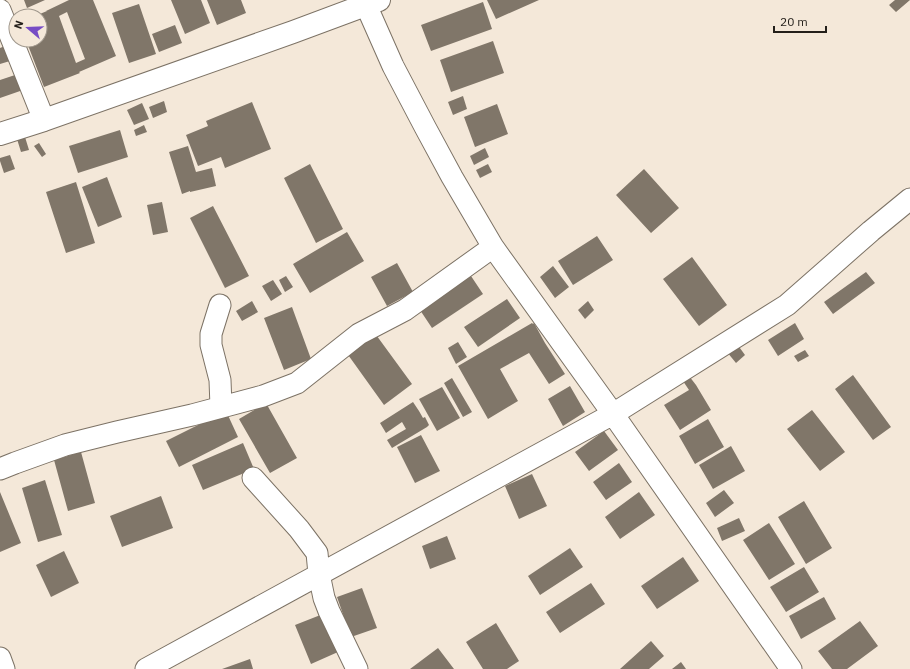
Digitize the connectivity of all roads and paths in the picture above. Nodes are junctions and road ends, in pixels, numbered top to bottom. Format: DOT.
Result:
graph roads {
  1 [pos="372,2"];
  2 [pos="0,10"];
  3 [pos="44,120"];
  4 [pos="0,134"];
  5 [pos="910,199"];
  6 [pos="493,247"];
  7 [pos="220,304"];
  8 [pos="221,407"];
  9 [pos="613,414"];
  10 [pos="0,469"];
  11 [pos="253,478"];
  12 [pos="319,574"];
  13 [pos="0,658"];
  14 [pos="4,669"];
  15 [pos="146,669"];
  16 [pos="357,669"];
  17 [pos="792,669"];
  1 -- 3 [label="street"];
  1 -- 6 [label="street"];
  2 -- 3 [label="street"];
  3 -- 4 [label="street"];
  5 -- 9 [label="street"];
  6 -- 8 [label="street"];
  6 -- 9 [label="street"];
  7 -- 8 [label="street"];
  8 -- 10 [label="street"];
  9 -- 12 [label="street"];
  9 -- 17 [label="street"];
  11 -- 12 [label="street"];
  12 -- 15 [label="street"];
  12 -- 16 [label="street"];
  13 -- 14 [label="street"];
}
